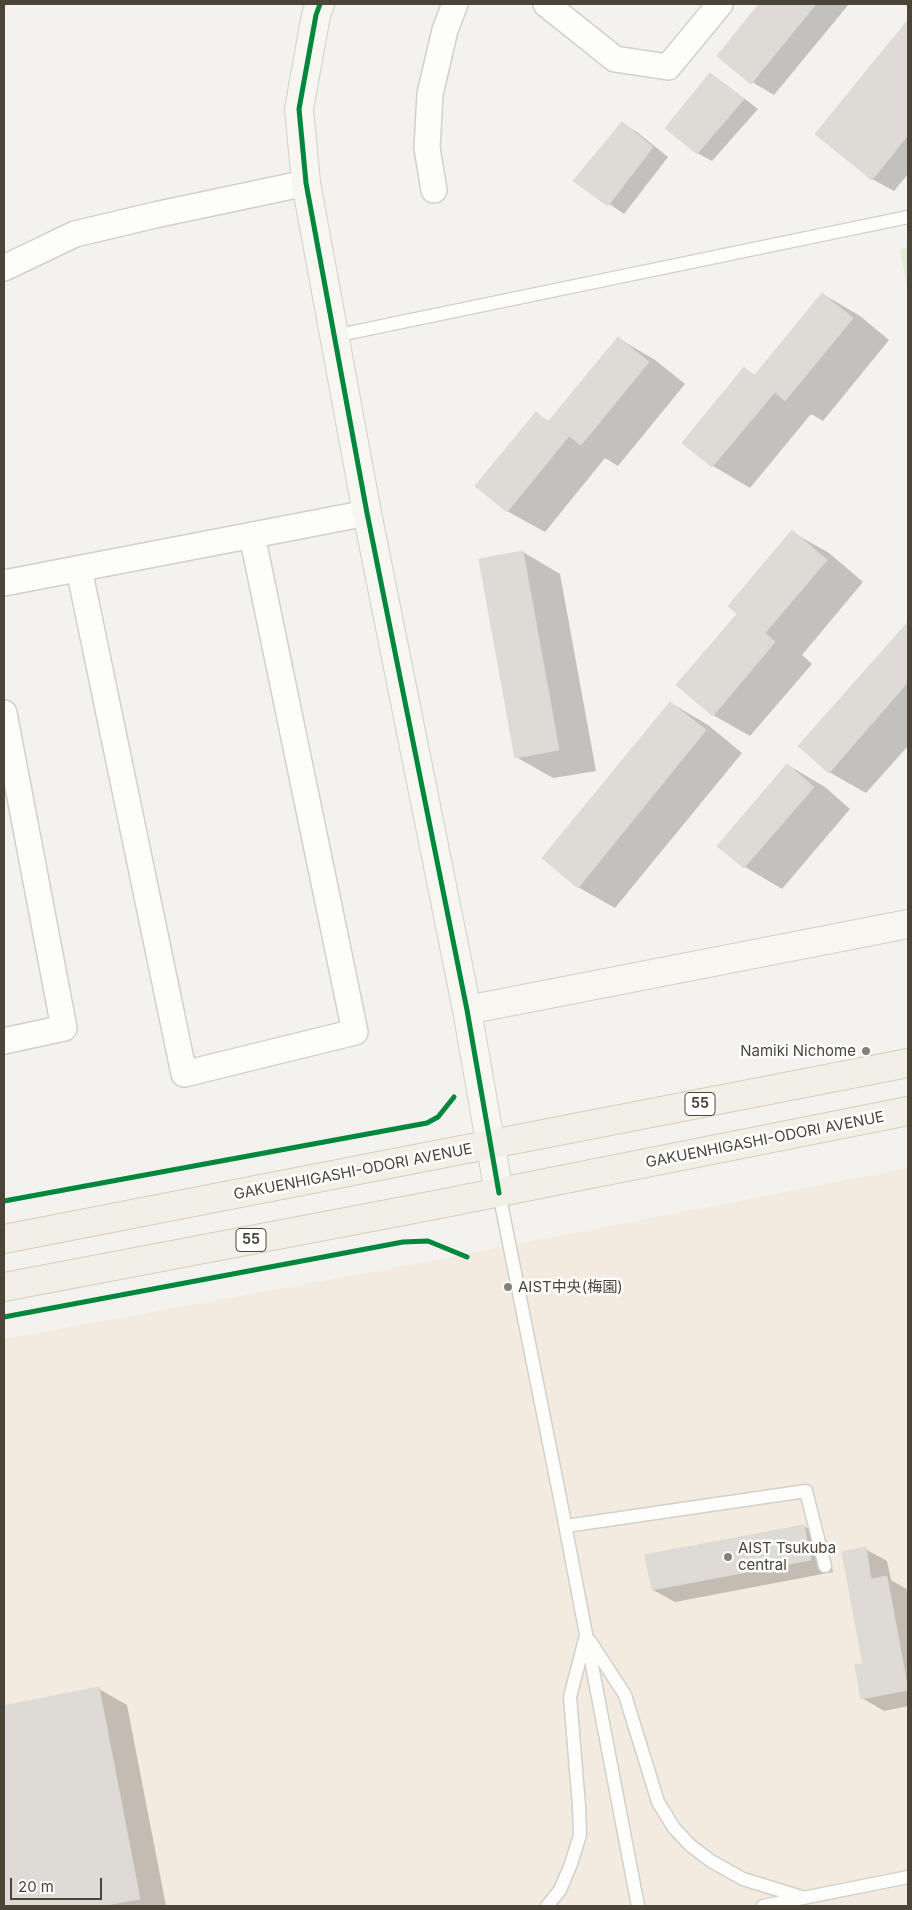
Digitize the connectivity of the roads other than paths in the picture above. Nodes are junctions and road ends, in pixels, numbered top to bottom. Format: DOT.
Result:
graph roads {
  1 [pos="320,4"];
  2 [pos="455,4"];
  3 [pos="546,4"];
  4 [pos="720,4"];
  5 [pos="306,183"];
  6 [pos="434,190"];
  7 [pos="908,217"];
  8 [pos="4,268"];
  9 [pos="334,336"];
  10 [pos="367,513"];
  11 [pos="252,535"];
  12 [pos="79,569"];
  13 [pos="4,583"];
  14 [pos="4,713"];
  15 [pos="908,924"];
  16 [pos="467,1010"];
  17 [pos="4,1041"];
  18 [pos="908,1063"];
  19 [pos="908,1112"];
  20 [pos="491,1145"];
  21 [pos="499,1193"];
  22 [pos="4,1239"];
  23 [pos="4,1288"];
  24 [pos="566,1526"];
  25 [pos="825,1566"];
  26 [pos="586,1635"];
  27 [pos="908,1877"];
  28 [pos="805,1898"];
  29 [pos="547,1906"];
  30 [pos="638,1906"];
  31 [pos="763,1906"];
  1 -- 5 [label="street"];
  2 -- 6 [label="street"];
  3 -- 4 [label="street"];
  5 -- 8 [label="street"];
  5 -- 9 [label="street"];
  7 -- 9 [label="lane"];
  9 -- 10 [label="street"];
  10 -- 11 [label="street"];
  10 -- 16 [label="street"];
  11 -- 12 [label="street"];
  11 -- 12 [label="street"];
  12 -- 13 [label="street"];
  14 -- 17 [label="street"];
  15 -- 16 [label="street"];
  16 -- 20 [label="street"];
  18 -- 20 [label="main road, GAKUENHIGASHI-ODORI AVENUE / 55"];
  19 -- 21 [label="main road, GAKUENHIGASHI-ODORI AVENUE / 55"];
  20 -- 21 [label="street"];
  20 -- 22 [label="main road, GAKUENHIGASHI-ODORI AVENUE / 55"];
  21 -- 23 [label="main road, GAKUENHIGASHI-ODORI AVENUE / 55"];
  21 -- 24 [label="lane"];
  24 -- 25 [label="lane"];
  24 -- 26 [label="lane"];
  26 -- 28 [label="lane"];
  26 -- 29 [label="lane"];
  26 -- 30 [label="lane"];
  27 -- 28 [label="lane"];
  28 -- 31 [label="lane"];
}
